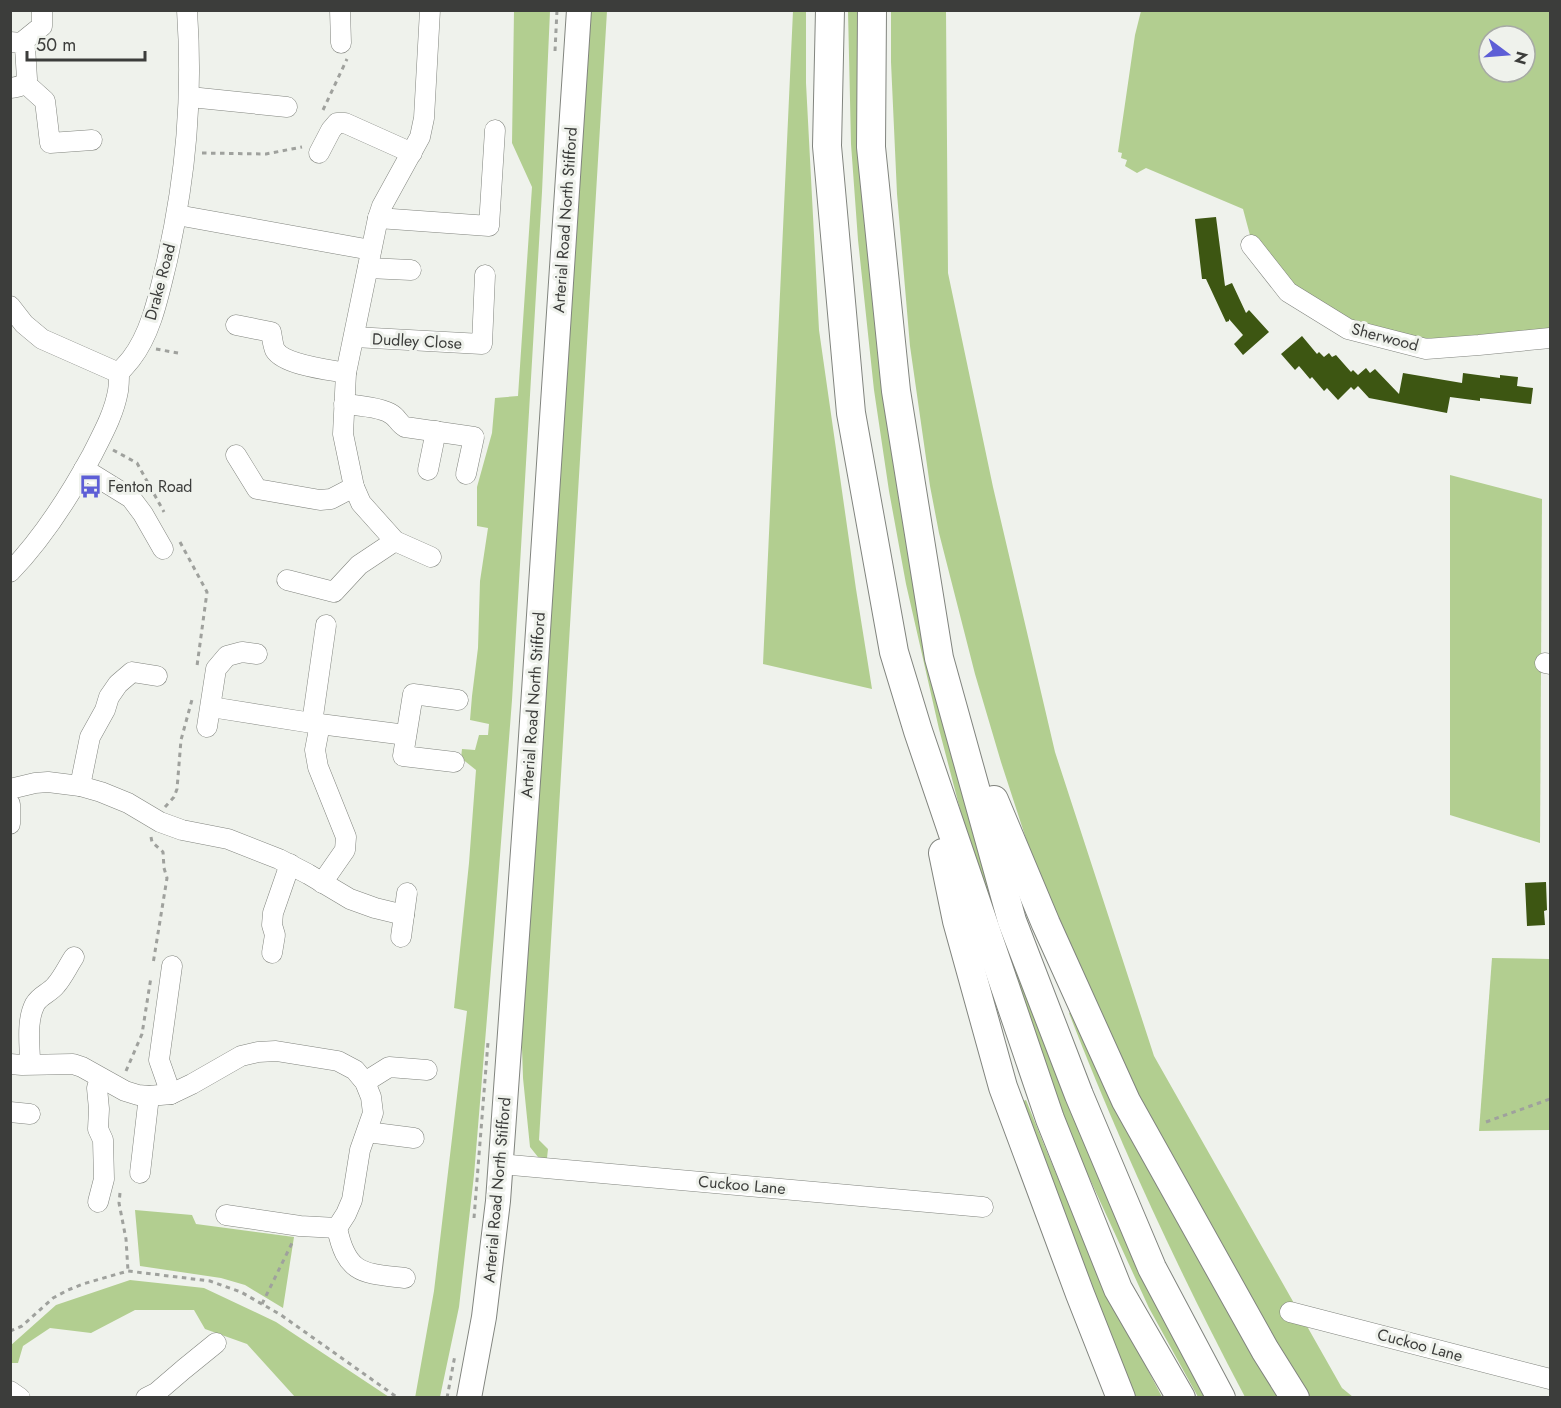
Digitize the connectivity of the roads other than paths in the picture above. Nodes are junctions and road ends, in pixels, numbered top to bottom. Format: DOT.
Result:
graph roads {
  1 [pos="42,10"];
  2 [pos="187,10"];
  3 [pos="340,10"];
  4 [pos="430,10"];
  5 [pos="579,10"];
  6 [pos="830,10"];
  7 [pos="872,10"];
  8 [pos="16,43"];
  9 [pos="341,44"];
  10 [pos="18,85"];
  11 [pos="190,98"];
  12 [pos="287,107"];
  13 [pos="495,130"];
  14 [pos="92,140"];
  15 [pos="319,153"];
  16 [pos="412,153"];
  17 [pos="177,215"];
  18 [pos="378,218"];
  19 [pos="1251,245"];
  20 [pos="369,259"];
  21 [pos="411,270"];
  22 [pos="485,274"];
  23 [pos="13,315"];
  24 [pos="236,325"];
  25 [pos="354,337"];
  26 [pos="1551,338"];
  27 [pos="119,373"];
  28 [pos="346,373"];
  29 [pos="344,404"];
  30 [pos="436,431"];
  31 [pos="236,455"];
  32 [pos="84,469"];
  33 [pos="428,470"];
  34 [pos="466,474"];
  35 [pos="354,487"];
  36 [pos="395,541"];
  37 [pos="171,545"];
  38 [pos="431,557"];
  39 [pos="10,572"];
  40 [pos="287,579"];
  41 [pos="326,625"];
  42 [pos="257,654"];
  43 [pos="939,658"];
  44 [pos="157,676"];
  45 [pos="458,700"];
  46 [pos="211,707"];
  47 [pos="316,724"];
  48 [pos="207,727"];
  49 [pos="918,731"];
  50 [pos="406,735"];
  51 [pos="454,762"];
  52 [pos="80,786"];
  53 [pos="10,789"];
  54 [pos="10,804"];
  55 [pos="10,824"];
  56 [pos="290,864"];
  57 [pos="322,883"];
  58 [pos="407,893"];
  59 [pos="404,915"];
  60 [pos="401,938"];
  61 [pos="272,954"];
  62 [pos="74,957"];
  63 [pos="172,966"];
  64 [pos="20,1064"];
  65 [pos="427,1070"];
  66 [pos="100,1078"];
  67 [pos="365,1082"];
  68 [pos="171,1094"];
  69 [pos="149,1096"];
  70 [pos="10,1112"];
  71 [pos="30,1114"];
  72 [pos="367,1132"];
  73 [pos="414,1138"];
  74 [pos="501,1164"];
  75 [pos="140,1173"];
  76 [pos="98,1202"];
  77 [pos="983,1207"];
  78 [pos="226,1215"];
  79 [pos="337,1228"];
  80 [pos="405,1278"];
  81 [pos="1290,1312"];
  82 [pos="216,1343"];
  83 [pos="1551,1379"];
  84 [pos="10,1391"];
  85 [pos="154,1396"];
  86 [pos="20,1398"];
  87 [pos="469,1398"];
  88 [pos="1121,1398"];
  89 [pos="1182,1398"];
  90 [pos="1221,1398"];
  91 [pos="1295,1398"];
  1 -- 8 [label="street"];
  2 -- 11 [label="street, Drake Road"];
  3 -- 9 [label="street"];
  4 -- 16 [label="street, Dudley Close"];
  5 -- 74 [label="main road, Arterial Road North Stifford"];
  6 -- 49 [label="highway"];
  7 -- 43 [label="highway"];
  8 -- 10 [label="street"];
  10 -- 14 [label="street"];
  11 -- 12 [label="street"];
  11 -- 17 [label="street, Drake Road"];
  13 -- 18 [label="street"];
  15 -- 16 [label="street"];
  16 -- 18 [label="street, Dudley Close"];
  17 -- 20 [label="street"];
  17 -- 27 [label="street, Drake Road"];
  18 -- 20 [label="street, Dudley Close"];
  19 -- 26 [label="street, Sherwood"];
  20 -- 21 [label="street"];
  20 -- 25 [label="street, Dudley Close"];
  22 -- 25 [label="street, Dudley Close"];
  23 -- 27 [label="street"];
  24 -- 28 [label="street"];
  25 -- 28 [label="street, Dudley Close"];
  27 -- 32 [label="street, Drake Road"];
  28 -- 29 [label="street, Dudley Close"];
  29 -- 30 [label="street"];
  29 -- 35 [label="street, Dudley Close"];
  30 -- 33 [label="street"];
  30 -- 34 [label="street"];
  31 -- 35 [label="street"];
  32 -- 37 [label="street"];
  32 -- 39 [label="street, Drake Road"];
  35 -- 36 [label="street, Dudley Close"];
  36 -- 38 [label="street, Dudley Close"];
  36 -- 40 [label="street"];
  41 -- 47 [label="street"];
  42 -- 46 [label="street"];
  43 -- 90 [label="highway"];
  43 -- 91 [label="highway"];
  44 -- 52 [label="street"];
  45 -- 50 [label="street"];
  46 -- 47 [label="street"];
  46 -- 48 [label="street"];
  47 -- 50 [label="street"];
  47 -- 57 [label="street"];
  49 -- 88 [label="highway"];
  49 -- 89 [label="highway"];
  50 -- 51 [label="street"];
  52 -- 53 [label="street"];
  52 -- 56 [label="street"];
  54 -- 55 [label="street"];
  56 -- 57 [label="street"];
  56 -- 61 [label="street"];
  57 -- 59 [label="street"];
  58 -- 59 [label="street"];
  59 -- 60 [label="street"];
  62 -- 64 [label="street"];
  63 -- 68 [label="street"];
  64 -- 66 [label="street"];
  65 -- 67 [label="street"];
  66 -- 69 [label="street"];
  66 -- 76 [label="street"];
  67 -- 68 [label="street"];
  67 -- 72 [label="street"];
  68 -- 69 [label="street"];
  69 -- 75 [label="street"];
  70 -- 71 [label="street"];
  72 -- 73 [label="street"];
  72 -- 79 [label="street"];
  74 -- 77 [label="street, Cuckoo Lane"];
  74 -- 87 [label="main road, Arterial Road North Stifford"];
  78 -- 79 [label="street"];
  79 -- 80 [label="street"];
  81 -- 83 [label="street, Cuckoo Lane"];
  82 -- 85 [label="street"];
  84 -- 86 [label="street"];
}
